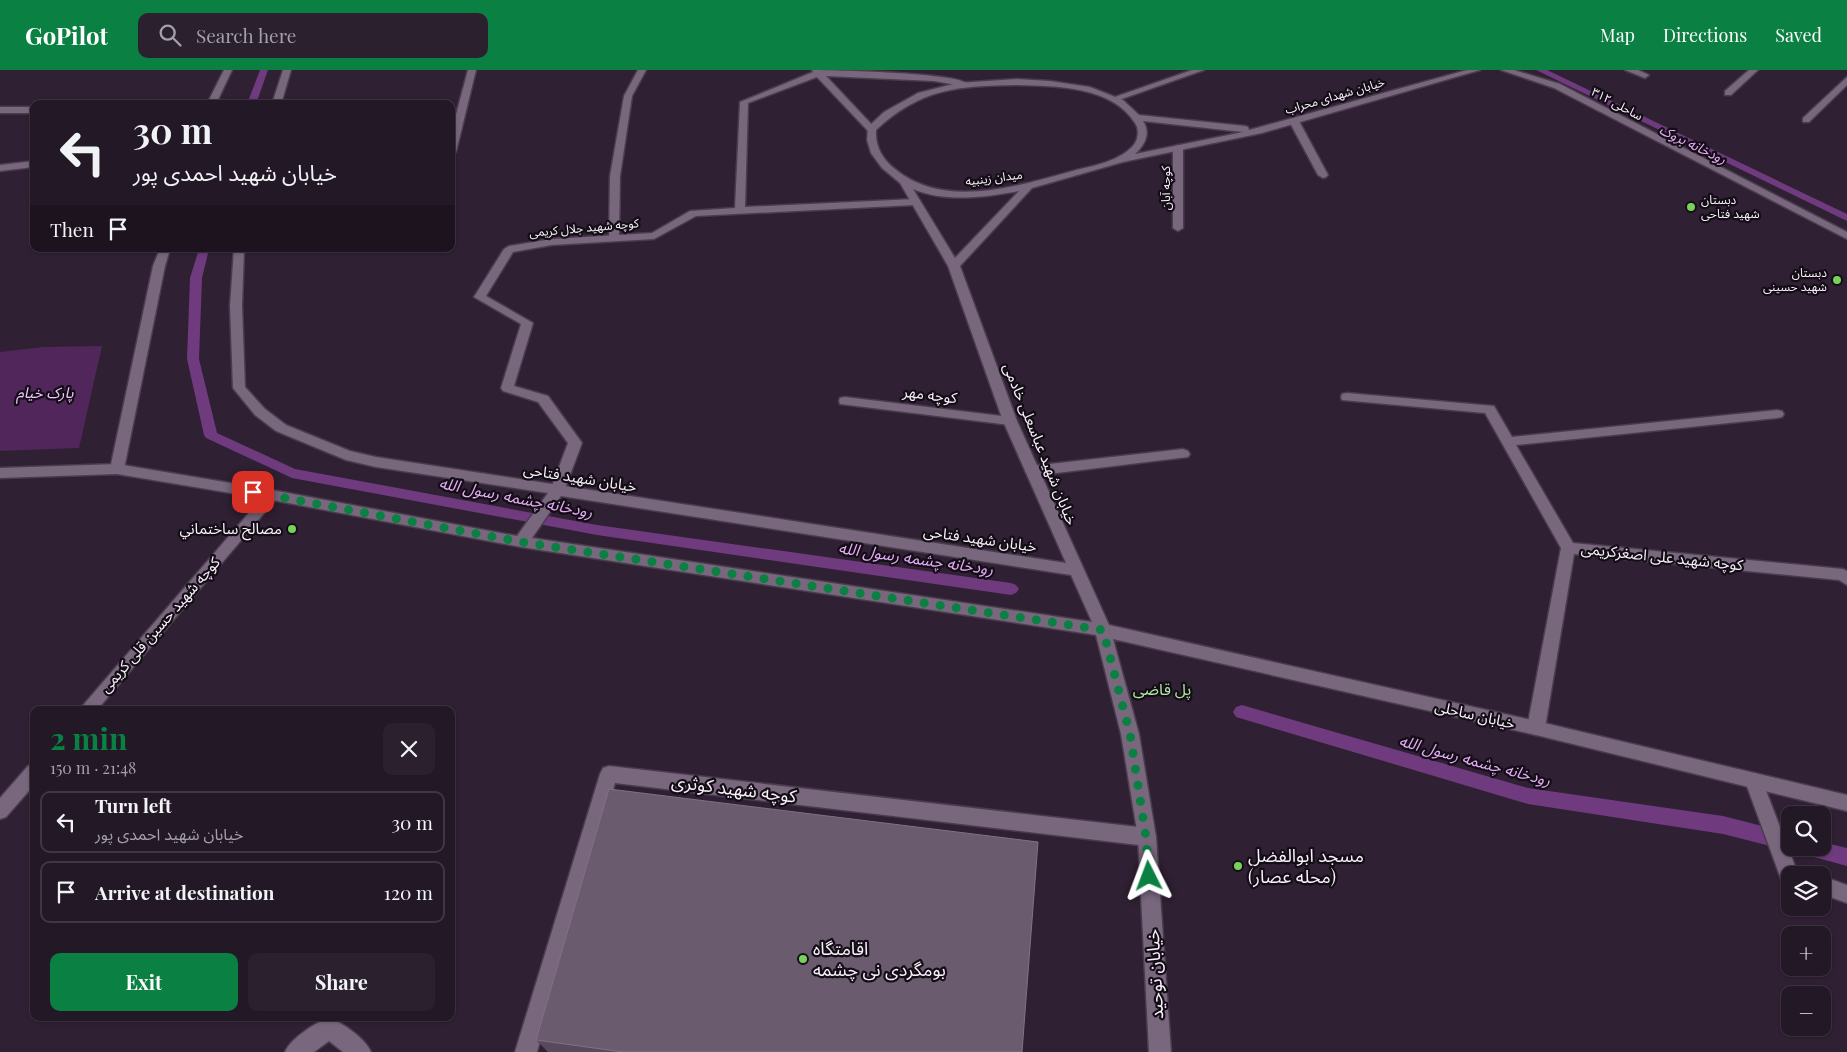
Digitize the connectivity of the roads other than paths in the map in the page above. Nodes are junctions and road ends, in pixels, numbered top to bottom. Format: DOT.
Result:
graph roads {
  1 [pos="228,70"];
  2 [pos="287,70"];
  3 [pos="472,70"];
  4 [pos="642,70"];
  5 [pos="941,70"];
  6 [pos="1200,70"];
  7 [pos="1476,70"];
  8 [pos="1506,70"];
  9 [pos="1629,70"];
  10 [pos="1754,70"];
  11 [pos="817,72"];
  12 [pos="932,74"];
  13 [pos="1645,76"];
  14 [pos="1847,80"];
  15 [pos="962,83"];
  16 [pos="1728,93"];
  17 [pos="1113,98"];
  18 [pos="213,100"];
  19 [pos="277,100"];
  20 [pos="0,110"];
  21 [pos="30,110"];
  22 [pos="1138,118"];
  23 [pos="1806,120"];
  24 [pos="1294,121"];
  25 [pos="871,129"];
  26 [pos="1259,131"];
  27 [pos="455,136"];
  28 [pos="1178,148"];
  29 [pos="1120,160"];
  30 [pos="30,164"];
  31 [pos="0,168"];
  32 [pos="1322,175"];
  33 [pos="904,182"];
  34 [pos="1028,187"];
  35 [pos="915,202"];
  36 [pos="740,211"];
  37 [pos="1178,228"];
  38 [pos="1847,236"];
  39 [pos="614,237"];
  40 [pos="164,252"];
  41 [pos="239,252"];
  42 [pos="954,266"];
  43 [pos="1348,397"];
  44 [pos="845,401"];
  45 [pos="1778,414"];
  46 [pos="1010,421"];
  47 [pos="1508,442"];
  48 [pos="1183,454"];
  49 [pos="118,469"];
  50 [pos="1032,471"];
  51 [pos="0,473"];
  52 [pos="555,494"];
  53 [pos="272,495"];
  54 [pos="524,539"];
  55 [pos="1568,548"];
  56 [pos="1075,570"];
  57 [pos="1847,579"];
  58 [pos="1103,630"];
  59 [pos="90,706"];
  60 [pos="1536,728"];
  61 [pos="30,777"];
  62 [pos="1754,781"];
  63 [pos="1847,803"];
  64 [pos="0,811"];
  65 [pos="1146,837"];
  66 [pos="1785,866"];
  67 [pos="1831,888"];
  68 [pos="1847,894"];
  69 [pos="296,1052"];
  70 [pos="360,1052"];
  71 [pos="526,1052"];
  72 [pos="1160,1052"];
  1 -- 18 [label="street"];
  2 -- 19 [label="street"];
  3 -- 27 [label="street"];
  4 -- 39 [label="street"];
  5 -- 12 [label="street"];
  6 -- 17 [label="street"];
  7 -- 24 [label="street, خیابان شهدای محراب"];
  8 -- 38 [label="street, ساحلی ۳۱۲"];
  9 -- 13 [label="street"];
  10 -- 16 [label="street"];
  11 -- 12 [label="street"];
  11 -- 25 [label="street"];
  11 -- 36 [label="street"];
  12 -- 15 [label="street"];
  14 -- 23 [label="street"];
  15 -- 17 [label="street"];
  15 -- 25 [label="street"];
  17 -- 22 [label="street"];
  20 -- 21 [label="street"];
  22 -- 26 [label="street, خیابان شهدای محراب"];
  22 -- 29 [label="street, میدان زینبیه"];
  24 -- 26 [label="street, خیابان شهدای محراب"];
  24 -- 32 [label="street"];
  25 -- 33 [label="street, میدان زینبیه"];
  26 -- 28 [label="street, خیابان شهدای محراب"];
  28 -- 29 [label="street, خیابان شهدای محراب"];
  28 -- 37 [label="street, کوچه آبان"];
  29 -- 34 [label="street, میدان زینبیه"];
  30 -- 31 [label="street"];
  33 -- 34 [label="street, میدان زینبیه"];
  33 -- 35 [label="street, خیابان شهید عباسعلی خادمی"];
  34 -- 42 [label="street"];
  35 -- 36 [label="street, کوچه شهید جلال کریمی"];
  35 -- 42 [label="street, خیابان شهید عباسعلی خادمی"];
  36 -- 39 [label="street, کوچه شهید جلال کریمی"];
  39 -- 52 [label="street, کوچه شهید جلال کریمی"];
  40 -- 49 [label="street"];
  41 -- 52 [label="street, خیابان شهید فتاحی"];
  42 -- 46 [label="street, خیابان شهید عباسعلی خادمی"];
  43 -- 47 [label="street"];
  44 -- 46 [label="street, کوچه مهر"];
  45 -- 47 [label="street"];
  46 -- 50 [label="street, خیابان شهید عباسعلی خادمی"];
  47 -- 55 [label="street"];
  48 -- 50 [label="street"];
  49 -- 51 [label="street, خیابان ساحلی"];
  49 -- 53 [label="street, خیابان ساحلی"];
  50 -- 56 [label="street, خیابان شهید عباسعلی خادمی"];
  52 -- 54 [label="street"];
  52 -- 56 [label="street, خیابان شهید فتاحی"];
  53 -- 54 [label="street, خیابان ساحلی"];
  53 -- 59 [label="street, کوچه شهید حسین قلی کریمی"];
  54 -- 58 [label="street, خیابان ساحلی"];
  55 -- 57 [label="street, کوچه شهید علی اصغرکریمی"];
  55 -- 60 [label="street, کوچه شهید علی اصغرکریمی"];
  56 -- 58 [label="street, خیابان شهید عباسعلی خادمی"];
  58 -- 60 [label="street, خیابان ساحلی"];
  58 -- 65 [label="street, خیابان توحید"];
  60 -- 62 [label="street, خیابان ساحلی"];
  61 -- 64 [label="street"];
  62 -- 63 [label="street, خیابان ساحلی"];
  62 -- 66 [label="street"];
  65 -- 71 [label="street, کوچه شهید کوثری"];
  65 -- 72 [label="street, خیابان توحید"];
  67 -- 68 [label="street"];
  69 -- 70 [label="street"];
}
